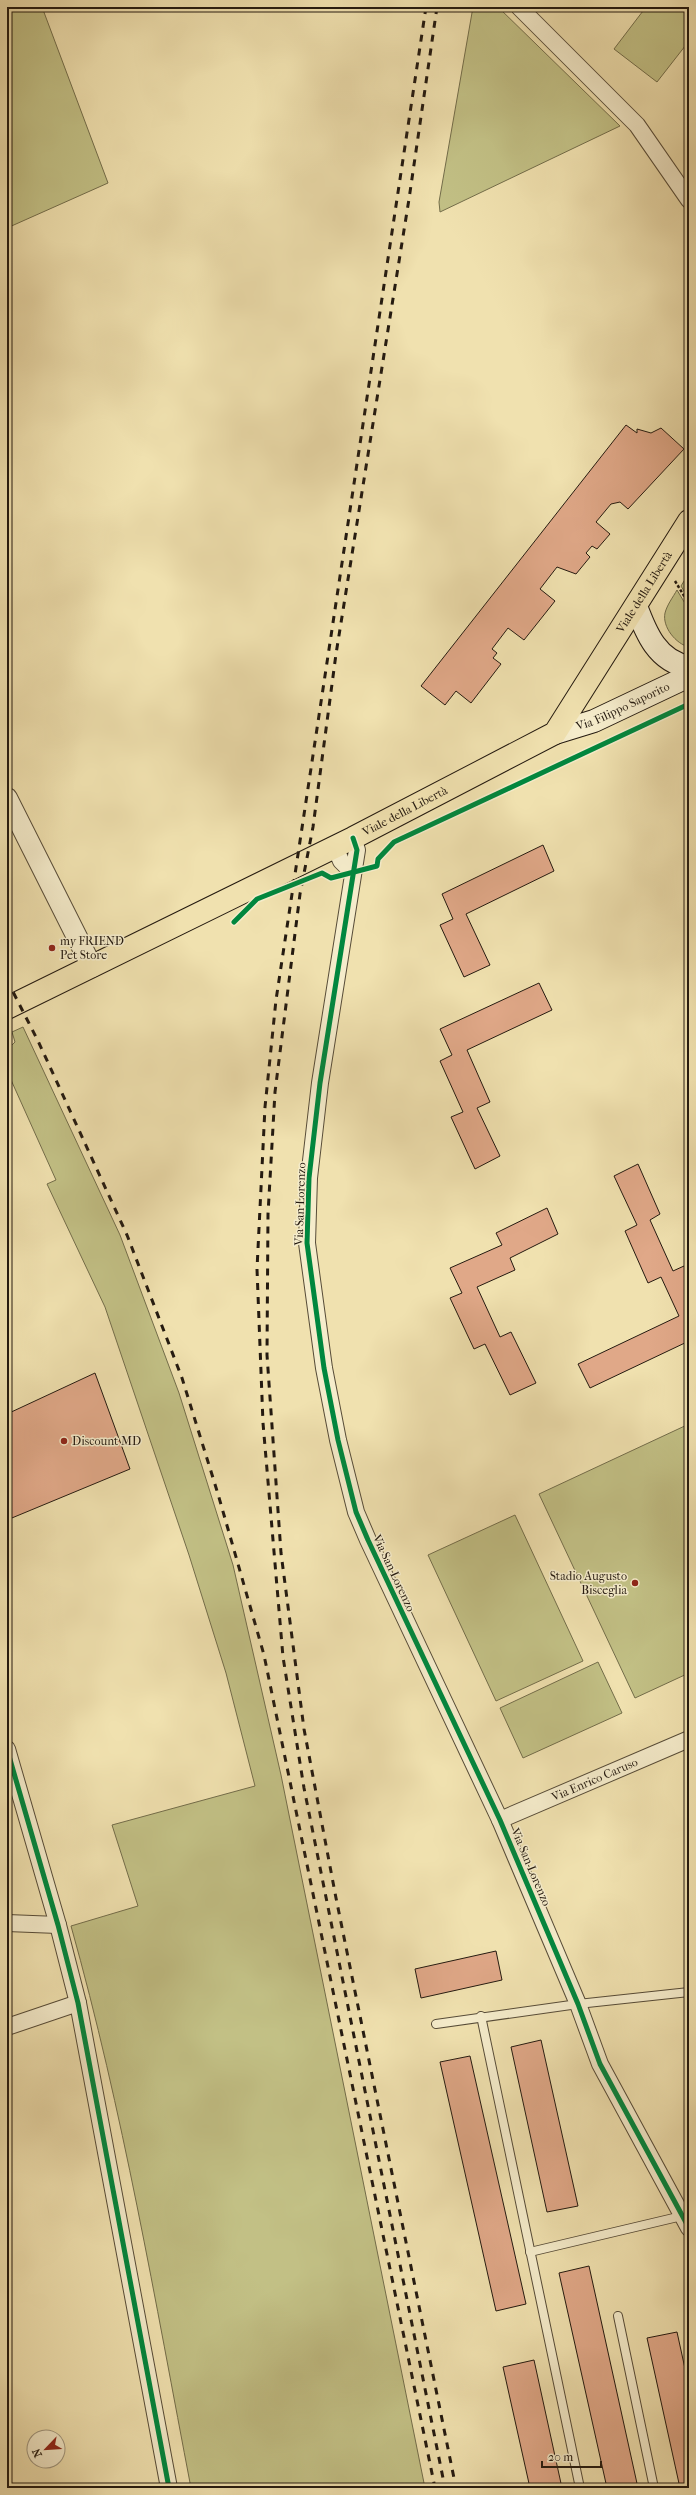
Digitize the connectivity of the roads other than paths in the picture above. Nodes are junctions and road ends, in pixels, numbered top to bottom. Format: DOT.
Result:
graph roads {
  1 [pos="518,7"];
  2 [pos="689,200"];
  3 [pos="689,521"];
  4 [pos="636,606"];
  5 [pos="689,667"];
  6 [pos="689,676"];
  7 [pos="555,733"];
  8 [pos="7,798"];
  9 [pos="344,842"];
  10 [pos="92,967"];
  11 [pos="7,1008"];
  12 [pos="689,1739"];
  13 [pos="7,1749"];
  14 [pos="500,1820"];
  15 [pos="7,1923"];
  16 [pos="58,1925"];
  17 [pos="689,1992"];
  18 [pos="78,2003"];
  19 [pos="578,2004"];
  20 [pos="481,2016"];
  21 [pos="436,2024"];
  22 [pos="7,2026"];
  23 [pos="686,2222"];
  24 [pos="530,2252"];
  25 [pos="618,2316"];
  26 [pos="169,2488"];
  27 [pos="580,2488"];
  28 [pos="654,2488"];
  1 -- 2 [label="street"];
  3 -- 4 [label="main road, Viale della Libertà"];
  4 -- 5 [label="main road"];
  4 -- 7 [label="main road, Viale della Libertà"];
  6 -- 7 [label="main road, Via Filippo Saporito"];
  7 -- 9 [label="main road, Viale della Libertà"];
  8 -- 10 [label="street"];
  9 -- 10 [label="main road, Viale della Libertà"];
  9 -- 14 [label="street, Via San Lorenzo"];
  10 -- 11 [label="main road, Viale della Libertà"];
  12 -- 14 [label="street, Via Enrico Caruso"];
  13 -- 16 [label="street"];
  14 -- 19 [label="street, Via San Lorenzo"];
  15 -- 16 [label="street"];
  16 -- 18 [label="street"];
  17 -- 19 [label="lane"];
  18 -- 22 [label="street"];
  18 -- 26 [label="street"];
  19 -- 20 [label="lane"];
  19 -- 23 [label="street, Via San Lorenzo"];
  20 -- 21 [label="lane"];
  20 -- 24 [label="lane"];
  23 -- 24 [label="lane"];
  24 -- 27 [label="lane"];
  25 -- 28 [label="lane"];
}
